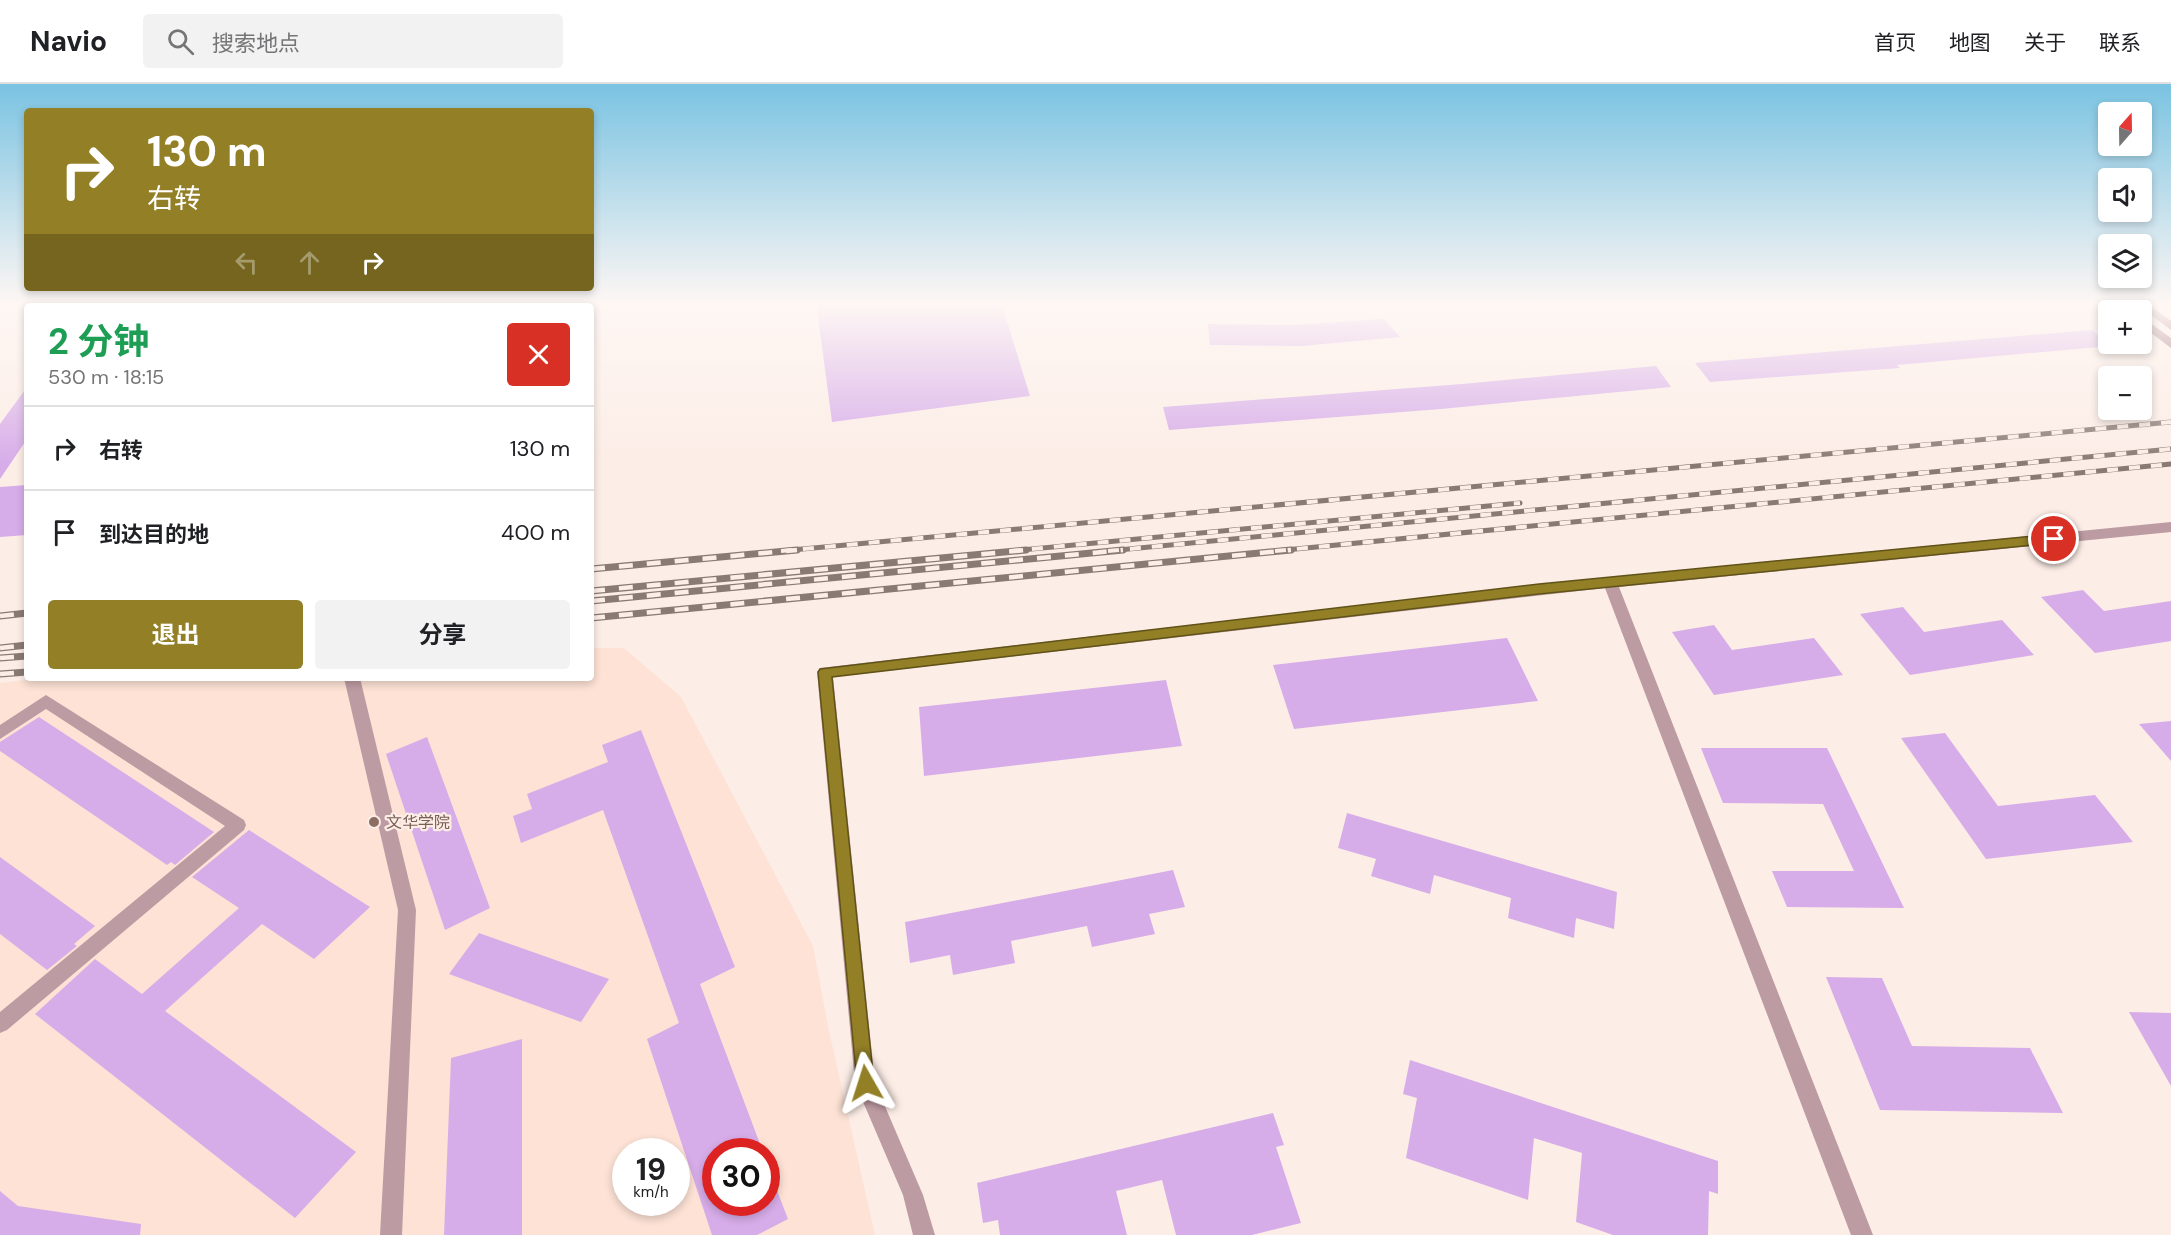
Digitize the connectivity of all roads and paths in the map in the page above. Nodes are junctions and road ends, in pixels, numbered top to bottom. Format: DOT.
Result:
graph roads {
  1 [pos="2171,527"];
  2 [pos="1610,582"];
  3 [pos="353,681"];
  4 [pos="0,733"];
  5 [pos="0,1024"];
  6 [pos="391,1235"];
  7 [pos="924,1235"];
  8 [pos="1862,1235"];
  1 -- 2 [label="street"];
  2 -- 7 [label="street"];
  2 -- 8 [label="street"];
  3 -- 6 [label="street"];
  4 -- 5 [label="street"];
}
